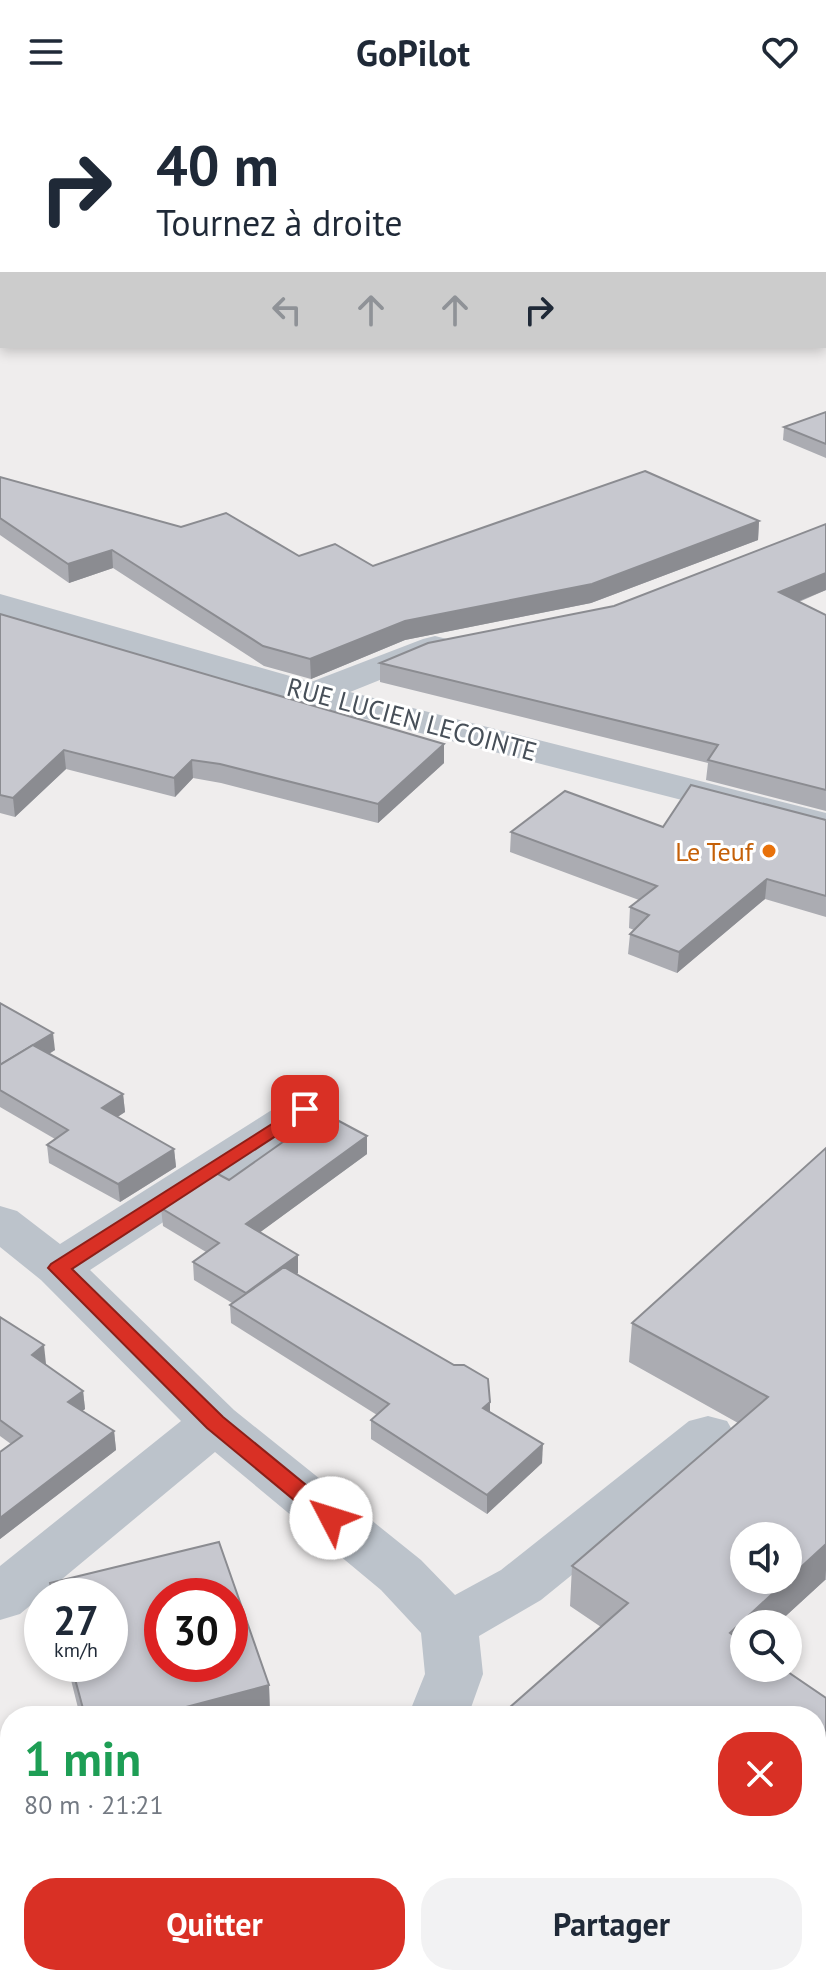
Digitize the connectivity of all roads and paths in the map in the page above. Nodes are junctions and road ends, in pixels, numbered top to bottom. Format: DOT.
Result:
graph roads {
  1 [pos="0,604"];
  2 [pos="463,641"];
  3 [pos="312,694"];
  4 [pos="826,825"];
  5 [pos="305,1109"];
  6 [pos="0,1222"];
  7 [pos="58,1268"];
  8 [pos="215,1423"];
  9 [pos="708,1435"];
  10 [pos="0,1598"];
  11 [pos="449,1625"];
  12 [pos="442,1706"];
  1 -- 3 [label="street, RUE LUCIEN LECOINTE"];
  2 -- 3 [label="street"];
  3 -- 4 [label="street, RUE LUCIEN LECOINTE"];
  5 -- 7 [label="street"];
  6 -- 7 [label="street"];
  7 -- 8 [label="street"];
  8 -- 10 [label="street"];
  8 -- 11 [label="street"];
  9 -- 11 [label="street"];
  11 -- 12 [label="street"];
}
